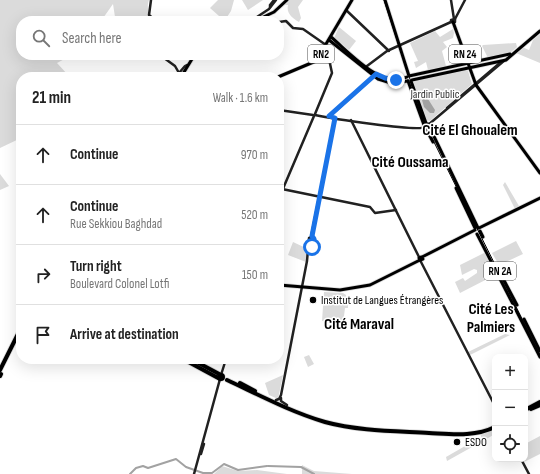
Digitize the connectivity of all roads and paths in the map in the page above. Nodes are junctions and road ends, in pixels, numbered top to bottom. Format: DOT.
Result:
graph roads {
  1 [pos="151,0"];
  2 [pos="275,0"];
  3 [pos="287,0"];
  4 [pos="352,0"];
  5 [pos="384,0"];
  6 [pos="451,0"];
  7 [pos="465,0"];
  8 [pos="347,12"];
  9 [pos="150,16"];
  10 [pos="259,16"];
  11 [pos="264,16"];
  12 [pos="284,21"];
  13 [pos="454,21"];
  14 [pos="540,30"];
  15 [pos="330,38"];
  16 [pos="526,42"];
  17 [pos="326,45"];
  18 [pos="399,47"];
  19 [pos="389,51"];
  20 [pos="504,59"];
  21 [pos="167,60"];
  22 [pos="191,60"];
  23 [pos="360,63"];
  24 [pos="187,65"];
  25 [pos="469,65"];
  26 [pos="368,66"];
  27 [pos="178,72"];
  28 [pos="180,72"];
  29 [pos="184,72"];
  30 [pos="438,72"];
  31 [pos="284,75"];
  32 [pos="374,76"];
  33 [pos="408,76"];
  34 [pos="410,81"];
  35 [pos="476,85"];
  36 [pos="284,111"];
  37 [pos="315,115"];
  38 [pos="329,117"];
  39 [pos="335,118"];
  40 [pos="351,120"];
  41 [pos="426,125"];
  42 [pos="540,173"];
  43 [pos="284,185"];
  44 [pos="284,189"];
  45 [pos="320,197"];
  46 [pos="540,199"];
  47 [pos="396,210"];
  48 [pos="478,230"];
  49 [pos="421,259"];
  50 [pos="284,284"];
  51 [pos="302,286"];
  52 [pos="16,338"];
  53 [pos="16,340"];
  54 [pos="10,351"];
  55 [pos="540,351"];
  56 [pos="540,357"];
  57 [pos="195,364"];
  58 [pos="199,364"];
  59 [pos="225,364"];
  60 [pos="0,371"];
  61 [pos="222,377"];
  62 [pos="255,392"];
  63 [pos="280,396"];
  64 [pos="276,400"];
  65 [pos="492,400"];
  66 [pos="540,403"];
  67 [pos="287,405"];
  68 [pos="528,409"];
  69 [pos="528,409"];
  70 [pos="492,427"];
  71 [pos="492,428"];
  72 [pos="523,462"];
  73 [pos="195,472"];
  74 [pos="529,474"];
  1 -- 9 [label="main road"];
  2 -- 10 [label="main road"];
  3 -- 11 [label="main road"];
  4 -- 8 [label="main road, RN2"];
  5 -- 18 [label="main road"];
  6 -- 13 [label="main road"];
  7 -- 13 [label="main road"];
  8 -- 15 [label="main road, RN2"];
  8 -- 19 [label="main road"];
  12 -- 17 [label="main road"];
  13 -- 18 [label="main road"];
  13 -- 25 [label="main road, RN 24"];
  14 -- 16 [label="main road"];
  15 -- 17 [label="main road, RN2"];
  15 -- 23 [label="main road"];
  16 -- 20 [label="main road"];
  16 -- 20 [label="main road"];
  17 -- 31 [label="main road, RN2"];
  17 -- 37 [label="main road"];
  18 -- 19 [label="main road"];
  18 -- 33 [label="main road"];
  19 -- 26 [label="main road"];
  20 -- 25 [label="main road"];
  20 -- 35 [label="main road"];
  21 -- 27 [label="main road"];
  22 -- 24 [label="main road"];
  23 -- 26 [label="main road"];
  23 -- 32 [label="main road"];
  24 -- 28 [label="main road"];
  24 -- 29 [label="main road"];
  25 -- 30 [label="main road"];
  25 -- 35 [label="main road, RN 24"];
  26 -- 32 [label="main road"];
  30 -- 33 [label="main road"];
  30 -- 34 [label="main road"];
  32 -- 33 [label="main road"];
  32 -- 34 [label="main road"];
  32 -- 38 [label="main road"];
  33 -- 34 [label="main road"];
  34 -- 41 [label="main road, RN 2A"];
  35 -- 41 [label="main road"];
  35 -- 42 [label="main road, RN 24"];
  36 -- 37 [label="main road"];
  37 -- 38 [label="main road"];
  37 -- 43 [label="main road"];
  38 -- 39 [label="main road"];
  39 -- 40 [label="main road"];
  39 -- 45 [label="main road"];
  40 -- 41 [label="main road"];
  40 -- 47 [label="main road"];
  41 -- 48 [label="main road, RN 2A"];
  44 -- 45 [label="main road"];
  45 -- 47 [label="main road"];
  45 -- 51 [label="main road"];
  46 -- 48 [label="main road"];
  47 -- 49 [label="main road"];
  48 -- 49 [label="main road"];
  48 -- 55 [label="main road, RN 2A"];
  48 -- 56 [label="main road, RN 2A"];
  49 -- 51 [label="main road"];
  49 -- 65 [label="main road"];
  50 -- 51 [label="main road"];
  51 -- 63 [label="main road"];
  52 -- 54 [label="highway"];
  53 -- 54 [label="highway"];
  54 -- 60 [label="highway"];
  54 -- 60 [label="highway"];
  57 -- 61 [label="highway"];
  58 -- 61 [label="highway"];
  59 -- 61 [label="main road"];
  61 -- 62 [label="highway"];
  61 -- 73 [label="main road"];
  62 -- 64 [label="highway"];
  62 -- 71 [label="highway"];
  63 -- 64 [label="main road"];
  63 -- 67 [label="main road"];
  64 -- 67 [label="highway"];
  66 -- 68 [label="highway"];
  66 -- 69 [label="highway"];
  67 -- 70 [label="highway"];
  72 -- 74 [label="main road"];
}
